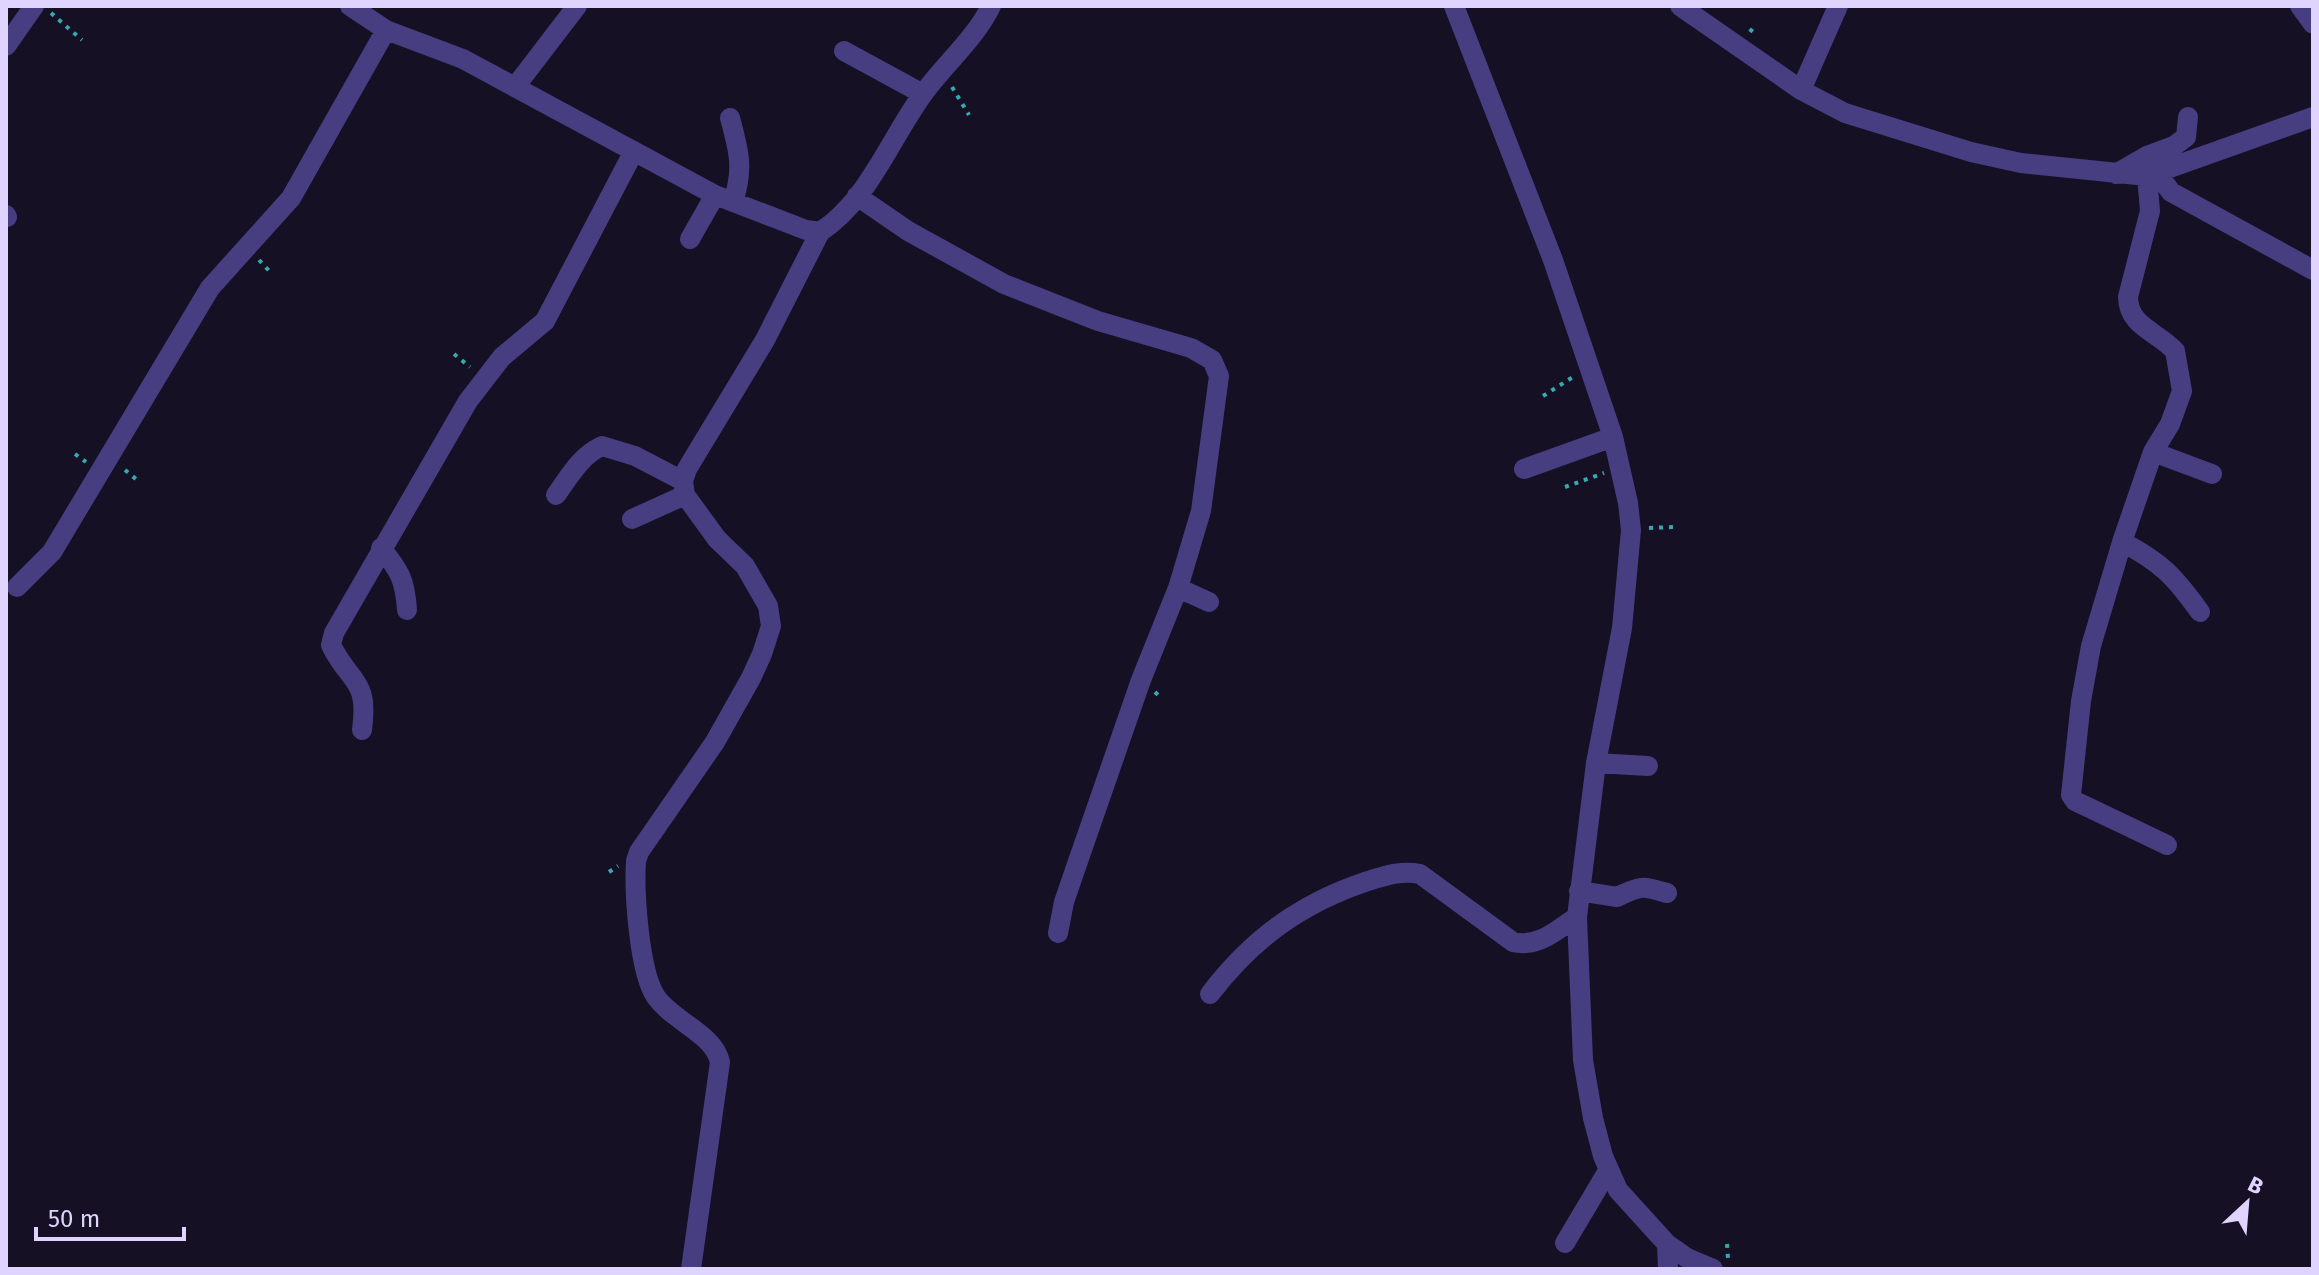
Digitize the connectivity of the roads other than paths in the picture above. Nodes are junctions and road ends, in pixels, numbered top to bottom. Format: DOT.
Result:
graph roads {
  1 [pos="34,6"];
  2 [pos="350,6"];
  3 [pos="577,6"];
  4 [pos="991,6"];
  5 [pos="1454,6"];
  6 [pos="1680,6"];
  7 [pos="1838,6"];
  8 [pos="2300,6"];
  9 [pos="2313,24"];
  10 [pos="386,30"];
  11 [pos="7,44"];
  12 [pos="844,51"];
  13 [pos="515,87"];
  14 [pos="1801,90"];
  15 [pos="923,94"];
  16 [pos="2188,117"];
  17 [pos="2313,117"];
  18 [pos="730,118"];
  19 [pos="634,151"];
  20 [pos="2116,174"];
  21 [pos="2152,174"];
  22 [pos="857,196"];
  23 [pos="724,198"];
  24 [pos="820,232"];
  25 [pos="690,239"];
  26 [pos="2313,270"];
  27 [pos="1613,437"];
  28 [pos="2153,452"];
  29 [pos="1524,469"];
  30 [pos="2212,474"];
  31 [pos="684,488"];
  32 [pos="556,495"];
  33 [pos="632,519"];
  34 [pos="2122,542"];
  35 [pos="381,548"];
  36 [pos="17,587"];
  37 [pos="1178,588"];
  38 [pos="1209,602"];
  39 [pos="407,610"];
  40 [pos="2200,612"];
  41 [pos="362,730"];
  42 [pos="1596,763"];
  43 [pos="1648,766"];
  44 [pos="2167,845"];
  45 [pos="1579,891"];
  46 [pos="1667,893"];
  47 [pos="1577,917"];
  48 [pos="1058,933"];
  49 [pos="1210,994"];
  50 [pos="1609,1169"];
  51 [pos="1565,1243"];
  52 [pos="1667,1244"];
  53 [pos="691,1269"];
  54 [pos="1668,1269"];
  55 [pos="1713,1269"];
  1 -- 11 [label="street"];
  2 -- 10 [label="street"];
  3 -- 13 [label="street"];
  4 -- 15 [label="street"];
  5 -- 27 [label="street"];
  6 -- 14 [label="street"];
  7 -- 14 [label="street"];
  8 -- 9 [label="street"];
  10 -- 13 [label="street"];
  10 -- 36 [label="street"];
  12 -- 15 [label="street"];
  13 -- 19 [label="street"];
  14 -- 20 [label="street"];
  15 -- 22 [label="street"];
  16 -- 20 [label="street"];
  17 -- 21 [label="street"];
  18 -- 23 [label="street"];
  19 -- 23 [label="street"];
  19 -- 35 [label="street"];
  20 -- 21 [label="street"];
  21 -- 26 [label="street"];
  21 -- 28 [label="street"];
  22 -- 24 [label="street"];
  22 -- 37 [label="street"];
  23 -- 24 [label="street"];
  23 -- 25 [label="street"];
  24 -- 31 [label="street"];
  27 -- 29 [label="street"];
  27 -- 42 [label="street"];
  28 -- 30 [label="street"];
  28 -- 34 [label="street"];
  31 -- 32 [label="street"];
  31 -- 33 [label="street"];
  31 -- 53 [label="street"];
  34 -- 40 [label="street"];
  34 -- 44 [label="street"];
  35 -- 39 [label="street"];
  35 -- 41 [label="street"];
  37 -- 38 [label="street"];
  37 -- 48 [label="street"];
  42 -- 43 [label="street"];
  42 -- 45 [label="street"];
  45 -- 46 [label="street"];
  45 -- 47 [label="street"];
  47 -- 49 [label="street"];
  47 -- 50 [label="street"];
  50 -- 51 [label="street"];
  50 -- 52 [label="street"];
  52 -- 54 [label="street"];
  52 -- 55 [label="street"];
}
